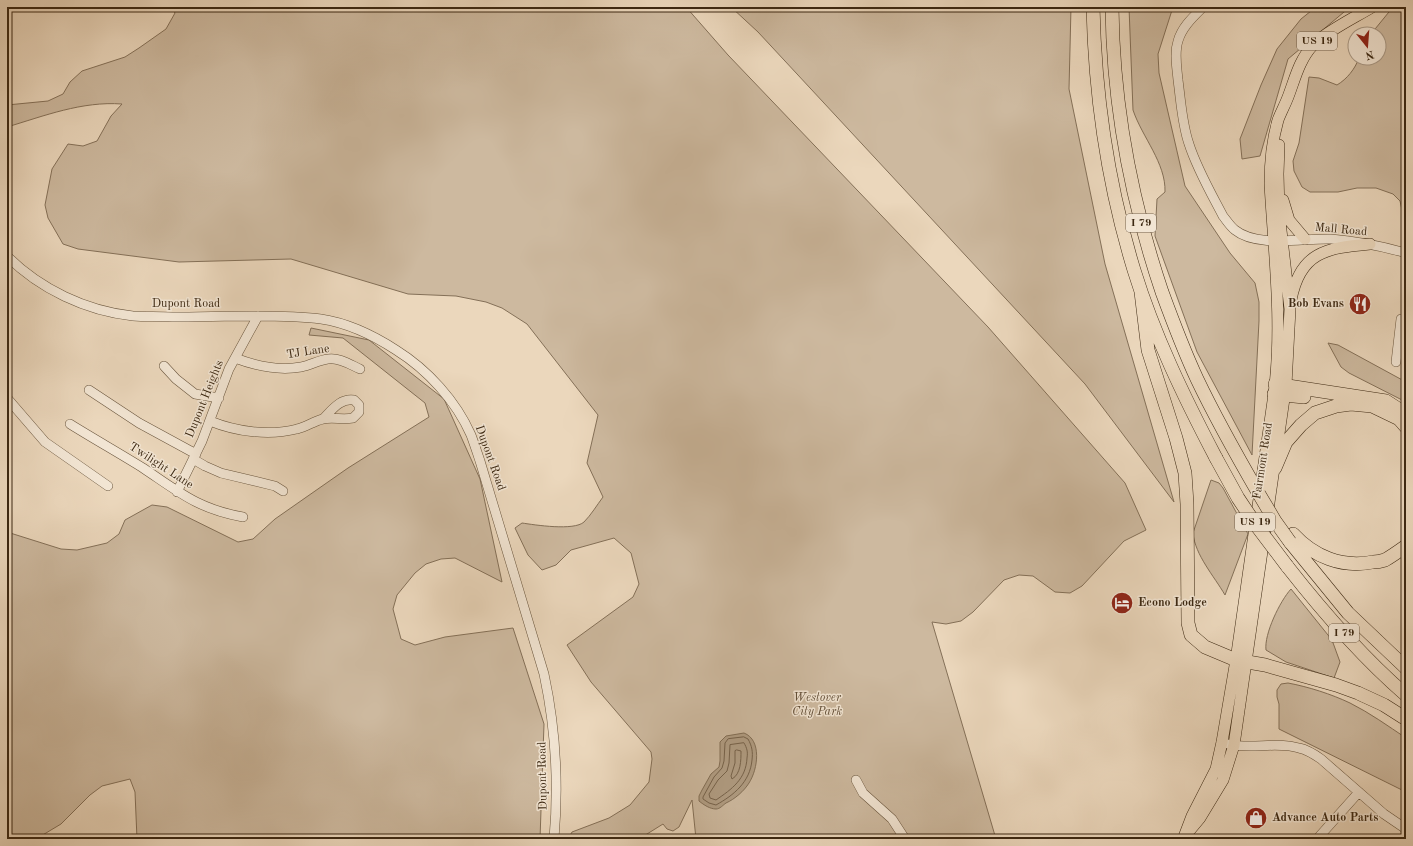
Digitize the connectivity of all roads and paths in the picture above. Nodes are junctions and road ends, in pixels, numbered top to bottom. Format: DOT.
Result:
graph roads {
  1 [pos="1093,7"];
  2 [pos="1112,7"];
  3 [pos="1203,7"];
  4 [pos="1372,7"];
  5 [pos="1288,98"];
  6 [pos="1278,174"];
  7 [pos="1305,239"];
  8 [pos="1278,241"];
  9 [pos="1370,244"];
  10 [pos="1406,253"];
  11 [pos="7,256"];
  12 [pos="1141,292"];
  13 [pos="1290,309"];
  14 [pos="258,316"];
  15 [pos="1406,320"];
  16 [pos="235,358"];
  17 [pos="1396,362"];
  18 [pos="164,366"];
  19 [pos="360,369"];
  20 [pos="1280,389"];
  21 [pos="89,390"];
  22 [pos="7,398"];
  23 [pos="219,398"];
  24 [pos="1372,406"];
  25 [pos="1406,414"];
  26 [pos="323,419"];
  27 [pos="210,421"];
  28 [pos="70,424"];
  29 [pos="1406,427"];
  30 [pos="194,456"];
  31 [pos="1275,468"];
  32 [pos="108,486"];
  33 [pos="283,491"];
  34 [pos="177,492"];
  35 [pos="243,517"];
  36 [pos="1291,538"];
  37 [pos="1406,546"];
  38 [pos="1241,661"];
  39 [pos="1406,668"];
  40 [pos="1406,695"];
  41 [pos="1406,719"];
  42 [pos="1222,742"];
  43 [pos="1234,745"];
  44 [pos="856,780"];
  45 [pos="1359,792"];
  46 [pos="1406,829"];
  47 [pos="1183,838"];
  48 [pos="554,839"];
  49 [pos="905,839"];
  50 [pos="1317,839"];
  1 -- 12 [label="highway, I 79"];
  2 -- 36 [label="highway, I 79, bridge"];
  3 -- 8 [label="street, Mall Road"];
  4 -- 5 [label="main road, Fairmont Road / US 19"];
  5 -- 6 [label="main road, Fairmont Road / US 19"];
  5 -- 8 [label="main road, Fairmont Road / US 19"];
  6 -- 7 [label="main road"];
  6 -- 8 [label="main road, Fairmont Road / US 19"];
  7 -- 8 [label="street, Mall Road"];
  7 -- 9 [label="street, Mall Road"];
  8 -- 13 [label="main road, Fairmont Road / US 19"];
  8 -- 20 [label="main road, Fairmont Road / US 19"];
  9 -- 10 [label="street, Mall Road"];
  9 -- 13 [label="main road"];
  11 -- 14 [label="street, Dupont Road"];
  12 -- 38 [label="highway"];
  12 -- 40 [label="highway, I 79, bridge"];
  13 -- 20 [label="main road, Fairmont Road / US 19"];
  14 -- 16 [label="street, Dupont Heights"];
  14 -- 48 [label="street, Dupont Road"];
  15 -- 17 [label="street"];
  16 -- 19 [label="street, TJ Lane"];
  16 -- 23 [label="street, Dupont Heights"];
  18 -- 23 [label="street"];
  20 -- 24 [label="highway"];
  20 -- 25 [label="highway"];
  20 -- 31 [label="main road, Fairmont Road / US 19"];
  20 -- 38 [label="main road, Fairmont Road / US 19"];
  21 -- 30 [label="street"];
  22 -- 32 [label="street"];
  23 -- 27 [label="street, Dupont Heights"];
  24 -- 29 [label="highway"];
  24 -- 31 [label="highway"];
  26 -- 27 [label="street"];
  27 -- 30 [label="street, Dupont Heights"];
  28 -- 34 [label="street, Twilight Lane"];
  30 -- 33 [label="street"];
  30 -- 34 [label="street, Dupont Heights"];
  31 -- 38 [label="main road, Fairmont Road / US 19"];
  34 -- 35 [label="street, Twilight Lane"];
  36 -- 37 [label="highway"];
  36 -- 39 [label="highway, I 79"];
  38 -- 41 [label="highway"];
  38 -- 42 [label="main road, Fairmont Road / US 19"];
  38 -- 43 [label="main road, Fairmont Road / US 19"];
  42 -- 43 [label="street"];
  42 -- 47 [label="main road, Fairmont Road / US 19"];
  43 -- 45 [label="street"];
  43 -- 47 [label="main road, Fairmont Road / US 19"];
  44 -- 49 [label="street"];
  45 -- 46 [label="street"];
  45 -- 50 [label="street"];
}
